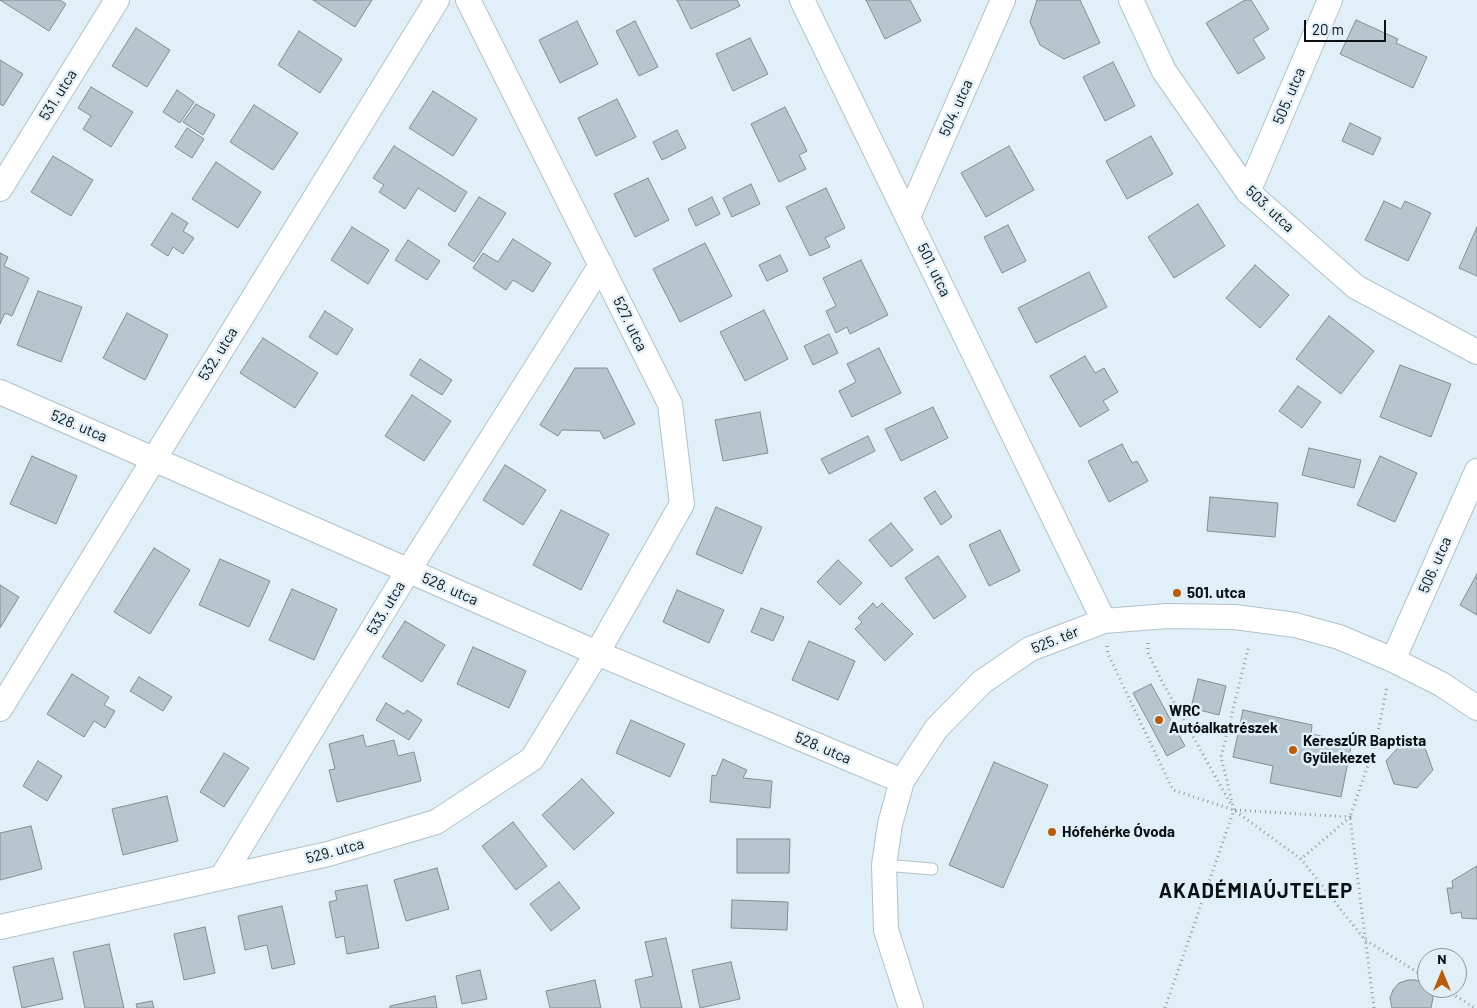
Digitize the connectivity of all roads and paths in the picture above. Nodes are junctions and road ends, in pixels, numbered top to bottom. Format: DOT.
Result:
graph roads {
  1 [pos="117,0"];
  2 [pos="437,0"];
  3 [pos="468,0"];
  4 [pos="802,0"];
  5 [pos="1003,0"];
  6 [pos="1130,0"];
  7 [pos="1330,0"];
  8 [pos="0,189"];
  9 [pos="1248,192"];
  10 [pos="908,217"];
  11 [pos="600,265"];
  12 [pos="1477,352"];
  13 [pos="0,392"];
  14 [pos="154,458"];
  15 [pos="1477,471"];
  16 [pos="408,571"];
  17 [pos="1146,618"];
  18 [pos="1104,620"];
  19 [pos="1255,620"];
  20 [pos="597,653"];
  21 [pos="1393,660"];
  22 [pos="1477,708"];
  23 [pos="0,709"];
  24 [pos="902,781"];
  25 [pos="1234,810"];
  26 [pos="1350,817"];
  27 [pos="1301,859"];
  28 [pos="884,865"];
  29 [pos="932,869"];
  30 [pos="222,877"];
  31 [pos="0,927"];
  32 [pos="1365,940"];
  33 [pos="1417,972"];
  34 [pos="1458,998"];
  35 [pos="911,1008"];
  36 [pos="1166,1008"];
  37 [pos="1374,1008"];
  38 [pos="1475,1008"];
  1 -- 8 [label="street, 531. utca"];
  2 -- 14 [label="street, 532. utca"];
  3 -- 11 [label="street, 527. utca"];
  4 -- 10 [label="street, 501. utca"];
  5 -- 10 [label="street, 504. utca"];
  6 -- 9 [label="street, 503. utca"];
  7 -- 9 [label="street, 505. utca"];
  9 -- 12 [label="street, 503. utca"];
  10 -- 18 [label="street, 501. utca"];
  11 -- 16 [label="street, 533. utca"];
  11 -- 20 [label="street, 527. utca"];
  13 -- 14 [label="street, 528. utca"];
  14 -- 16 [label="street, 528. utca"];
  14 -- 23 [label="street, 532. utca"];
  15 -- 21 [label="street, 506. utca"];
  16 -- 20 [label="street, 528. utca"];
  16 -- 30 [label="street, 533. utca"];
  17 -- 18 [label="street, 525. tér"];
  17 -- 19 [label="street, 525. tér"];
  17 -- 25 [label="path"];
  18 -- 24 [label="street, 525. tér"];
  18 -- 25 [label="path"];
  19 -- 21 [label="street, 525. tér"];
  19 -- 25 [label="path"];
  20 -- 24 [label="street, 528. utca"];
  20 -- 30 [label="street, 529. utca"];
  21 -- 22 [label="street, 525. tér"];
  21 -- 26 [label="path"];
  24 -- 28 [label="street, 525. tér"];
  25 -- 26 [label="path"];
  25 -- 27 [label="path"];
  25 -- 36 [label="path"];
  26 -- 27 [label="path"];
  26 -- 32 [label="path"];
  27 -- 32 [label="path"];
  28 -- 29 [label="lane"];
  28 -- 35 [label="street, 525. tér"];
  30 -- 31 [label="street, 529. utca"];
  32 -- 33 [label="path"];
  32 -- 37 [label="path"];
  34 -- 38 [label="path"];
}
